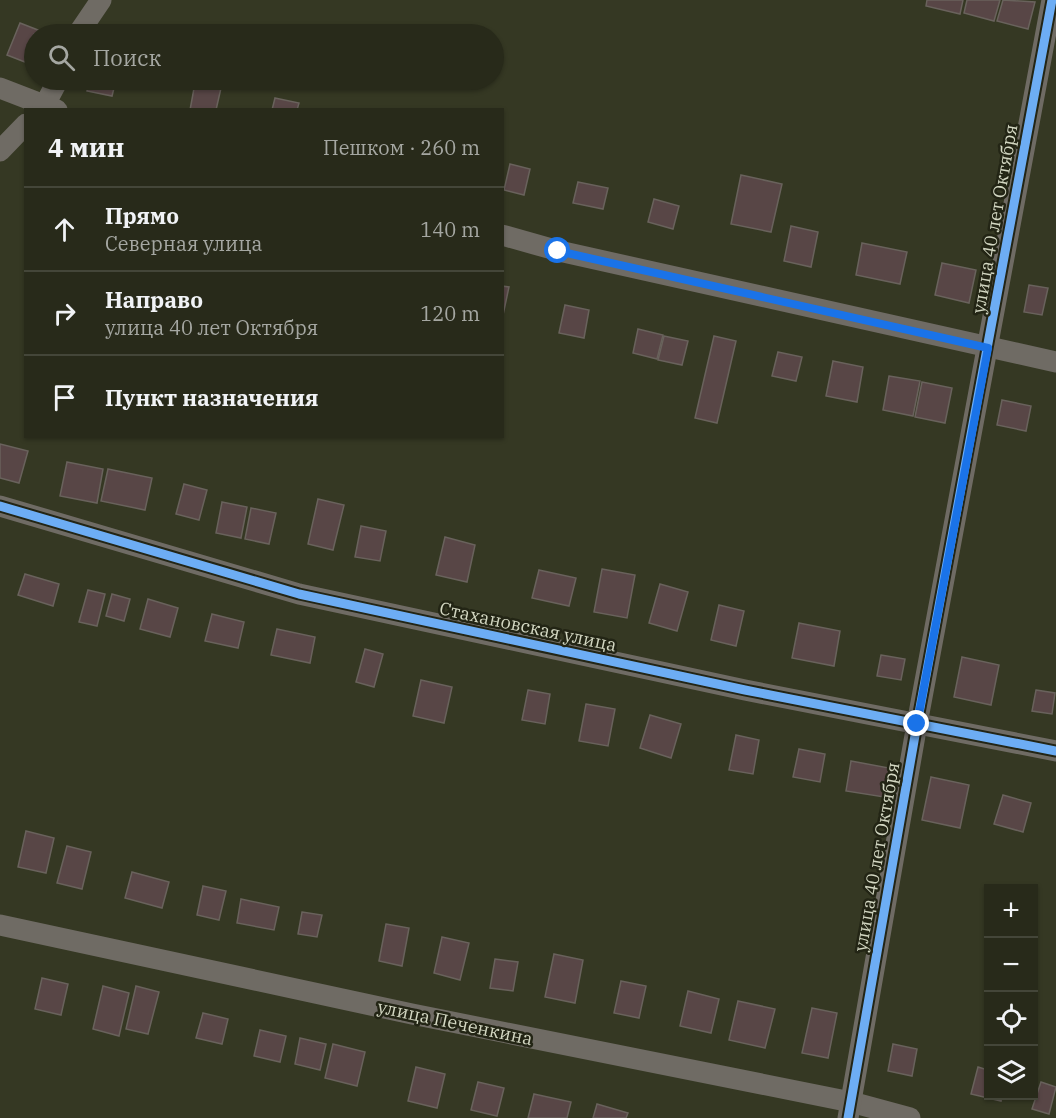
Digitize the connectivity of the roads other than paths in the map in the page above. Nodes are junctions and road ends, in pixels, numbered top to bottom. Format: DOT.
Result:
graph roads {
  1 [pos="101,0"];
  2 [pos="1052,0"];
  3 [pos="85,24"];
  4 [pos="0,88"];
  5 [pos="54,90"];
  6 [pos="48,108"];
  7 [pos="24,126"];
  8 [pos="0,151"];
  9 [pos="504,236"];
  10 [pos="988,348"];
  11 [pos="1056,362"];
  12 [pos="0,506"];
  13 [pos="917,724"];
  14 [pos="1056,751"];
  15 [pos="0,925"];
  16 [pos="849,1110"];
  17 [pos="910,1118"];
  1 -- 3 [label="street"];
  2 -- 10 [label="street, улица 40 лет Октября"];
  4 -- 6 [label="street"];
  5 -- 6 [label="street"];
  7 -- 8 [label="street"];
  9 -- 10 [label="street"];
  10 -- 11 [label="street"];
  10 -- 13 [label="street, улица 40 лет Октября"];
  12 -- 13 [label="street, Стахановская улица"];
  13 -- 14 [label="street, Стахановская улица"];
  13 -- 16 [label="street, улица 40 лет Октября"];
  15 -- 16 [label="street, улица Печенкина"];
  16 -- 17 [label="street, улица Печенкина"];
}
